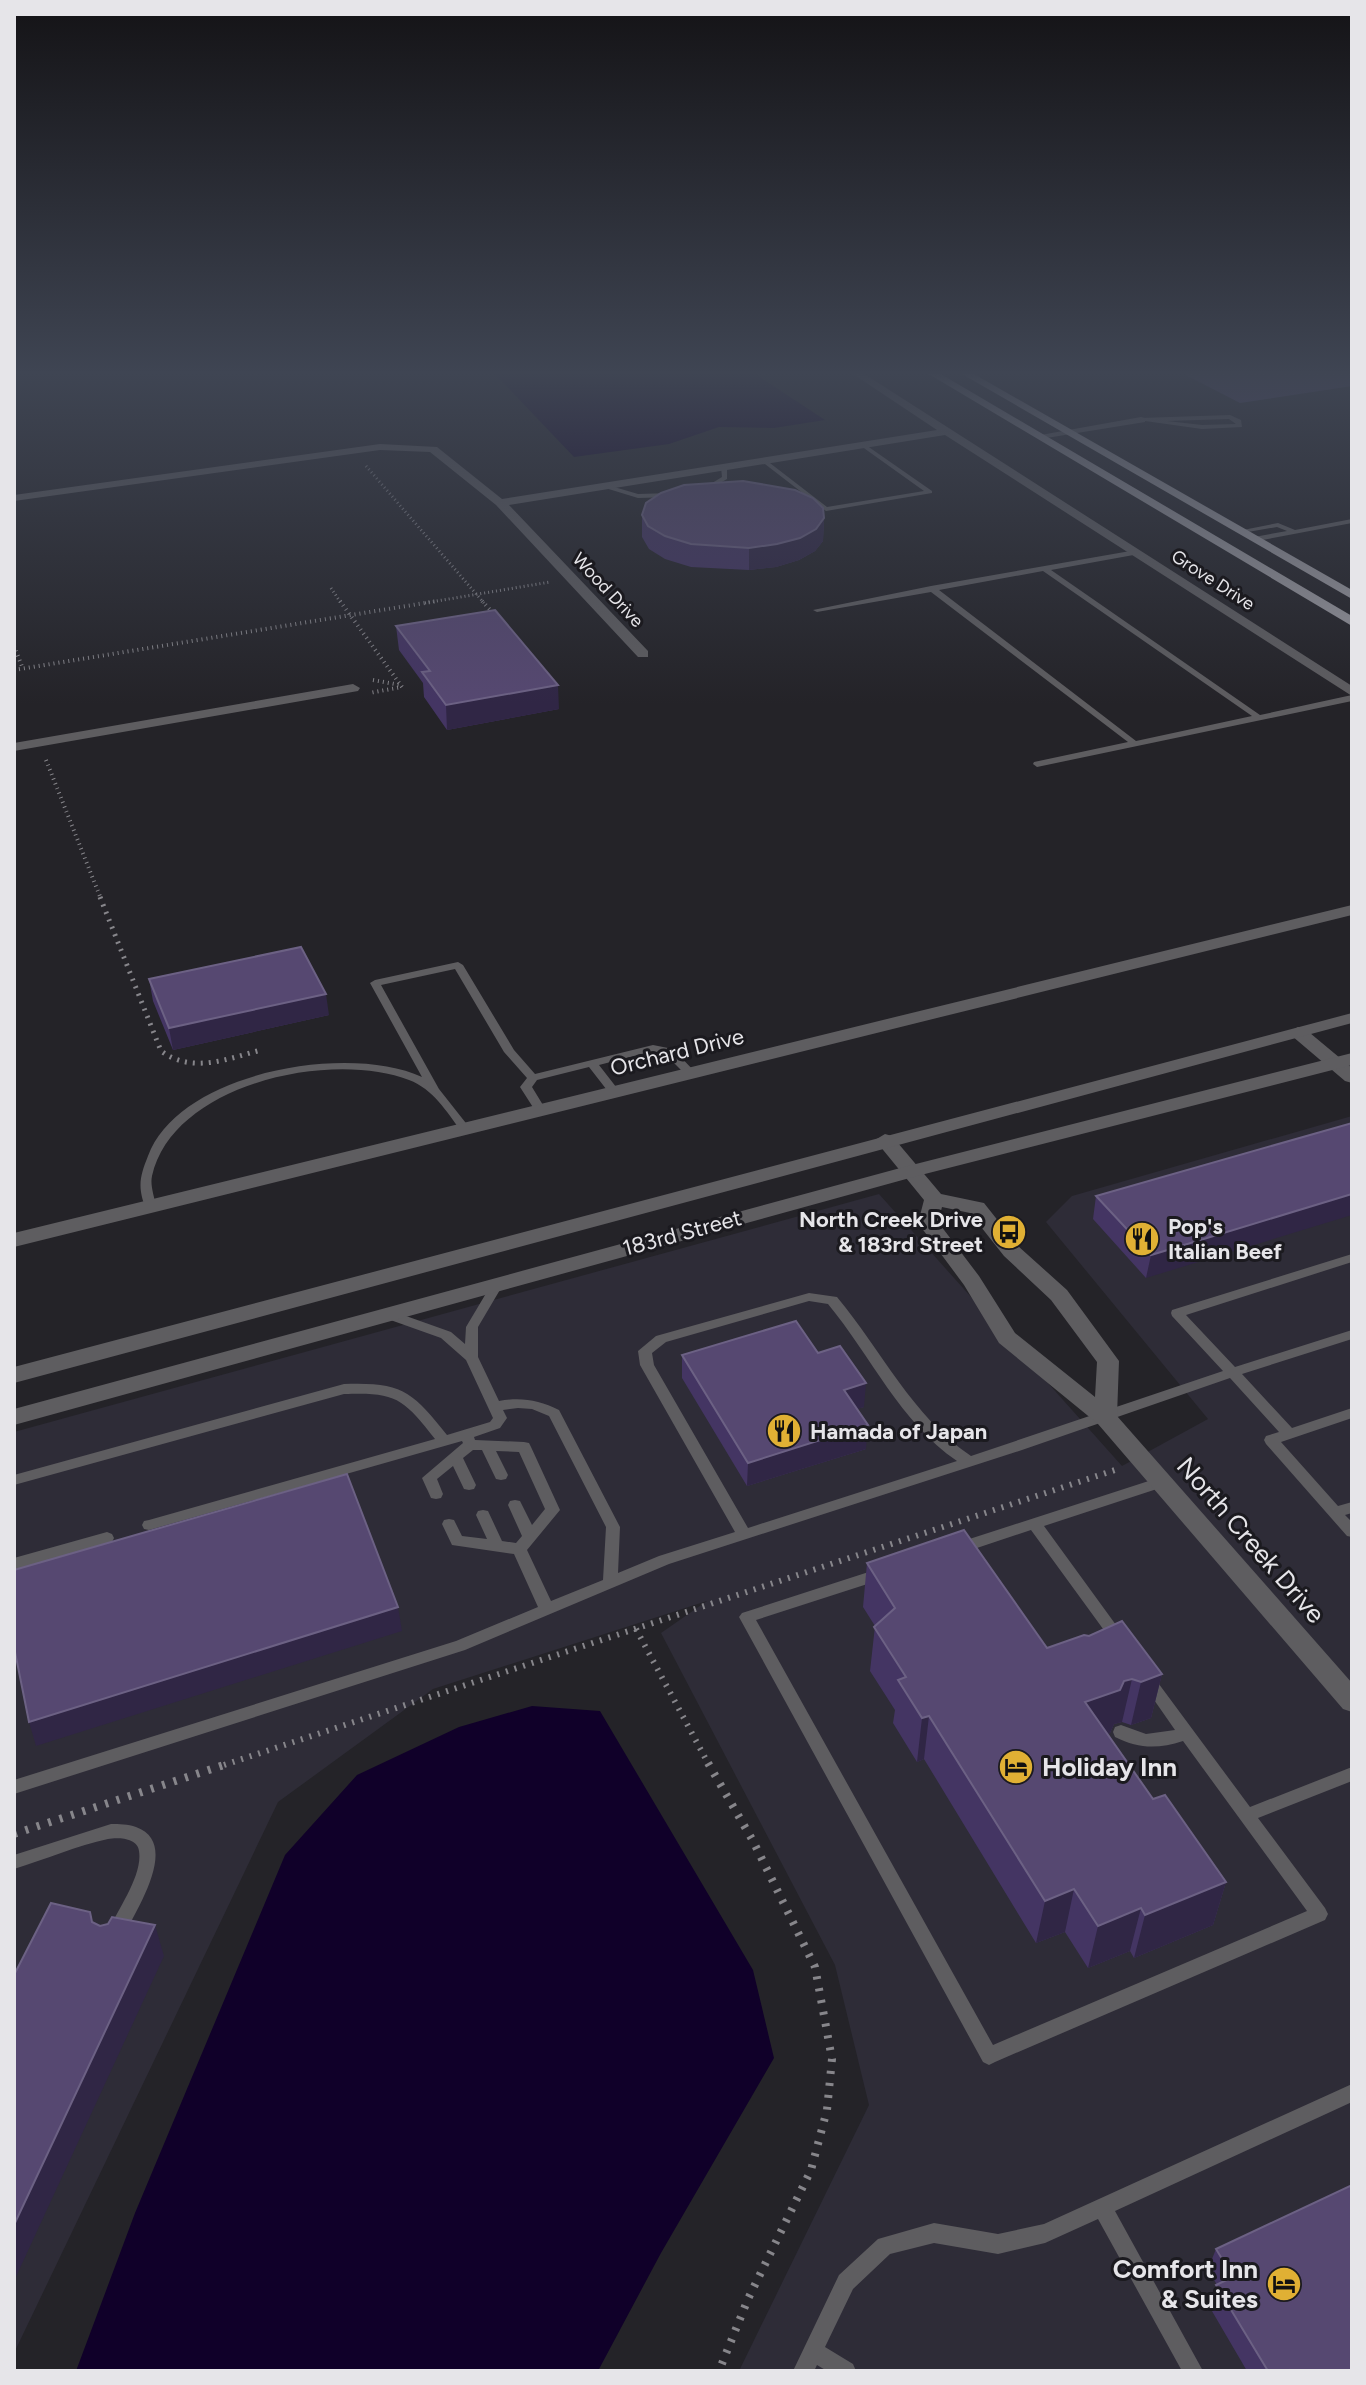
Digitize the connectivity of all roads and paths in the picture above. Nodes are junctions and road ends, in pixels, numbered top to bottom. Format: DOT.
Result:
graph roads {
  1 [pos="134,481"];
  2 [pos="378,481"];
  3 [pos="473,481"];
  4 [pos="634,481"];
  5 [pos="720,481"];
  6 [pos="790,481"];
  7 [pos="915,481"];
  8 [pos="1027,481"];
  9 [pos="1116,481"];
  10 [pos="1154,481"];
  11 [pos="604,486"];
  12 [pos="696,491"];
  13 [pos="683,493"];
  14 [pos="14,498"];
  15 [pos="500,503"];
  16 [pos="1352,521"];
  17 [pos="1242,531"];
  18 [pos="1295,532"];
  19 [pos="1257,539"];
  20 [pos="1136,552"];
  21 [pos="1045,569"];
  22 [pos="560,580"];
  23 [pos="931,588"];
  24 [pos="476,594"];
  25 [pos="1352,595"];
  26 [pos="817,610"];
  27 [pos="495,616"];
  28 [pos="1352,621"];
  29 [pos="14,646"];
  30 [pos="643,654"];
  31 [pos="23,669"];
  32 [pos="14,670"];
  33 [pos="373,680"];
  34 [pos="401,685"];
  35 [pos="353,688"];
  36 [pos="1352,695"];
  37 [pos="1258,717"];
  38 [pos="1134,743"];
  39 [pos="14,747"];
  40 [pos="43,751"];
  41 [pos="1037,764"];
  42 [pos="1352,910"];
  43 [pos="1352,1018"];
  44 [pos="1298,1032"];
  45 [pos="261,1050"];
  46 [pos="1344,1061"];
  47 [pos="592,1064"];
  48 [pos="690,1073"];
  49 [pos="1352,1077"];
  50 [pos="533,1078"];
  51 [pos="434,1089"];
  52 [pos="614,1092"];
  53 [pos="540,1110"];
  54 [pos="465,1129"];
  55 [pos="885,1140"];
  56 [pos="911,1171"];
  57 [pos="934,1199"];
  58 [pos="150,1206"];
  59 [pos="14,1240"];
  60 [pos="1352,1258"];
  61 [pos="498,1283"];
  62 [pos="387,1314"];
  63 [pos="1352,1334"];
  64 [pos="471,1357"];
  65 [pos="1229,1372"];
  66 [pos="14,1375"];
  67 [pos="495,1407"];
  68 [pos="1352,1413"];
  69 [pos="14,1417"];
  70 [pos="1106,1418"];
  71 [pos="1288,1433"];
  72 [pos="468,1440"];
  73 [pos="444,1441"];
  74 [pos="487,1446"];
  75 [pos="456,1457"];
  76 [pos="1143,1461"];
  77 [pos="969,1462"];
  78 [pos="501,1475"];
  79 [pos="14,1480"];
  80 [pos="1161,1482"];
  81 [pos="469,1485"];
  82 [pos="436,1494"];
  83 [pos="515,1505"];
  84 [pos="1352,1507"];
  85 [pos="1335,1513"];
  86 [pos="483,1515"];
  87 [pos="449,1524"];
  88 [pos="1035,1524"];
  89 [pos="149,1525"];
  90 [pos="1352,1532"];
  91 [pos="744,1535"];
  92 [pos="107,1538"];
  93 [pos="525,1543"];
  94 [pos="497,1546"];
  95 [pos="944,1553"];
  96 [pos="14,1564"];
  97 [pos="898,1568"];
  98 [pos="610,1583"];
  99 [pos="547,1609"];
  100 [pos="636,1629"];
  101 [pos="1352,1701"];
  102 [pos="1121,1732"];
  103 [pos="1187,1733"];
  104 [pos="1352,1774"];
  105 [pos="14,1787"];
  106 [pos="1247,1815"];
  107 [pos="14,1834"];
  108 [pos="14,1862"];
  109 [pos="111,1945"];
  110 [pos="1352,2093"];
  111 [pos="1101,2206"];
  112 [pos="812,2350"];
  113 [pos="719,2371"];
  114 [pos="803,2371"];
  115 [pos="846,2371"];
  116 [pos="1193,2371"];
  1 -- 14 [label="street, Wood Drive"];
  2 -- 24 [label="path"];
  3 -- 15 [label="street, Wood Drive"];
  4 -- 11 [label="street"];
  5 -- 12 [label="lane"];
  6 -- 7 [label="lane"];
  8 -- 20 [label="street, Grove Drive"];
  9 -- 28 [label="main road"];
  10 -- 17 [label="main road"];
  11 -- 13 [label="lane"];
  11 -- 15 [label="street"];
  15 -- 30 [label="street, Wood Drive"];
  16 -- 18 [label="lane"];
  17 -- 18 [label="lane"];
  17 -- 19 [label="main road"];
  18 -- 19 [label="lane"];
  19 -- 25 [label="main road"];
  20 -- 21 [label="lane"];
  20 -- 36 [label="street, Grove Drive"];
  21 -- 23 [label="lane"];
  21 -- 37 [label="lane"];
  22 -- 24 [label="path"];
  23 -- 26 [label="lane"];
  23 -- 38 [label="lane"];
  24 -- 27 [label="path"];
  24 -- 31 [label="path"];
  29 -- 31 [label="path"];
  31 -- 32 [label="path"];
  33 -- 34 [label="path"];
  35 -- 39 [label="street"];
  36 -- 37 [label="lane"];
  37 -- 38 [label="lane"];
  38 -- 41 [label="lane"];
  40 -- 45 [label="path"];
  42 -- 48 [label="street, Orchard Drive"];
  43 -- 44 [label="street, 183rd Street"];
  44 -- 46 [label="street"];
  44 -- 55 [label="street, 183rd Street"];
  46 -- 49 [label="street"];
  46 -- 56 [label="street, 183rd Street"];
  47 -- 48 [label="lane"];
  47 -- 50 [label="lane"];
  47 -- 52 [label="lane"];
  48 -- 52 [label="street, Orchard Drive"];
  50 -- 51 [label="lane"];
  50 -- 53 [label="lane"];
  51 -- 54 [label="lane"];
  51 -- 58 [label="lane"];
  52 -- 53 [label="street, Orchard Drive"];
  53 -- 54 [label="street, Orchard Drive"];
  54 -- 58 [label="street, Orchard Drive"];
  55 -- 56 [label="street"];
  55 -- 66 [label="street, 183rd Street"];
  56 -- 57 [label="street"];
  56 -- 61 [label="street, 183rd Street"];
  57 -- 70 [label="street, North Creek Drive"];
  57 -- 70 [label="street"];
  58 -- 59 [label="street, Orchard Drive"];
  60 -- 65 [label="lane"];
  61 -- 62 [label="street, 183rd Street"];
  61 -- 64 [label="lane"];
  62 -- 64 [label="lane"];
  62 -- 69 [label="street, 183rd Street"];
  63 -- 65 [label="lane"];
  64 -- 67 [label="lane"];
  65 -- 70 [label="lane"];
  65 -- 71 [label="lane"];
  67 -- 72 [label="lane"];
  67 -- 98 [label="lane"];
  68 -- 71 [label="lane"];
  70 -- 76 [label="street, North Creek Drive"];
  70 -- 77 [label="lane"];
  71 -- 85 [label="lane"];
  72 -- 73 [label="lane"];
  72 -- 74 [label="lane"];
  72 -- 75 [label="lane"];
  73 -- 79 [label="lane"];
  73 -- 89 [label="lane"];
  74 -- 78 [label="lane"];
  74 -- 93 [label="lane"];
  75 -- 81 [label="lane"];
  75 -- 82 [label="lane"];
  76 -- 80 [label="street, North Creek Drive"];
  76 -- 100 [label="path"];
  77 -- 91 [label="lane"];
  77 -- 91 [label="lane"];
  80 -- 88 [label="lane"];
  80 -- 101 [label="street, North Creek Drive"];
  83 -- 93 [label="lane"];
  84 -- 85 [label="lane"];
  85 -- 90 [label="lane"];
  86 -- 94 [label="lane"];
  87 -- 94 [label="lane"];
  88 -- 95 [label="lane"];
  88 -- 103 [label="lane"];
  91 -- 98 [label="lane"];
  92 -- 96 [label="lane"];
  93 -- 94 [label="lane"];
  93 -- 99 [label="lane"];
  97 -- 106 [label="lane"];
  98 -- 99 [label="lane"];
  99 -- 105 [label="lane"];
  100 -- 107 [label="path"];
  100 -- 113 [label="path"];
  102 -- 103 [label="lane"];
  103 -- 106 [label="lane"];
  104 -- 106 [label="lane"];
  108 -- 109 [label="lane"];
  110 -- 111 [label="lane"];
  111 -- 112 [label="lane"];
  111 -- 116 [label="lane"];
  112 -- 114 [label="lane"];
  112 -- 115 [label="lane"];
}
